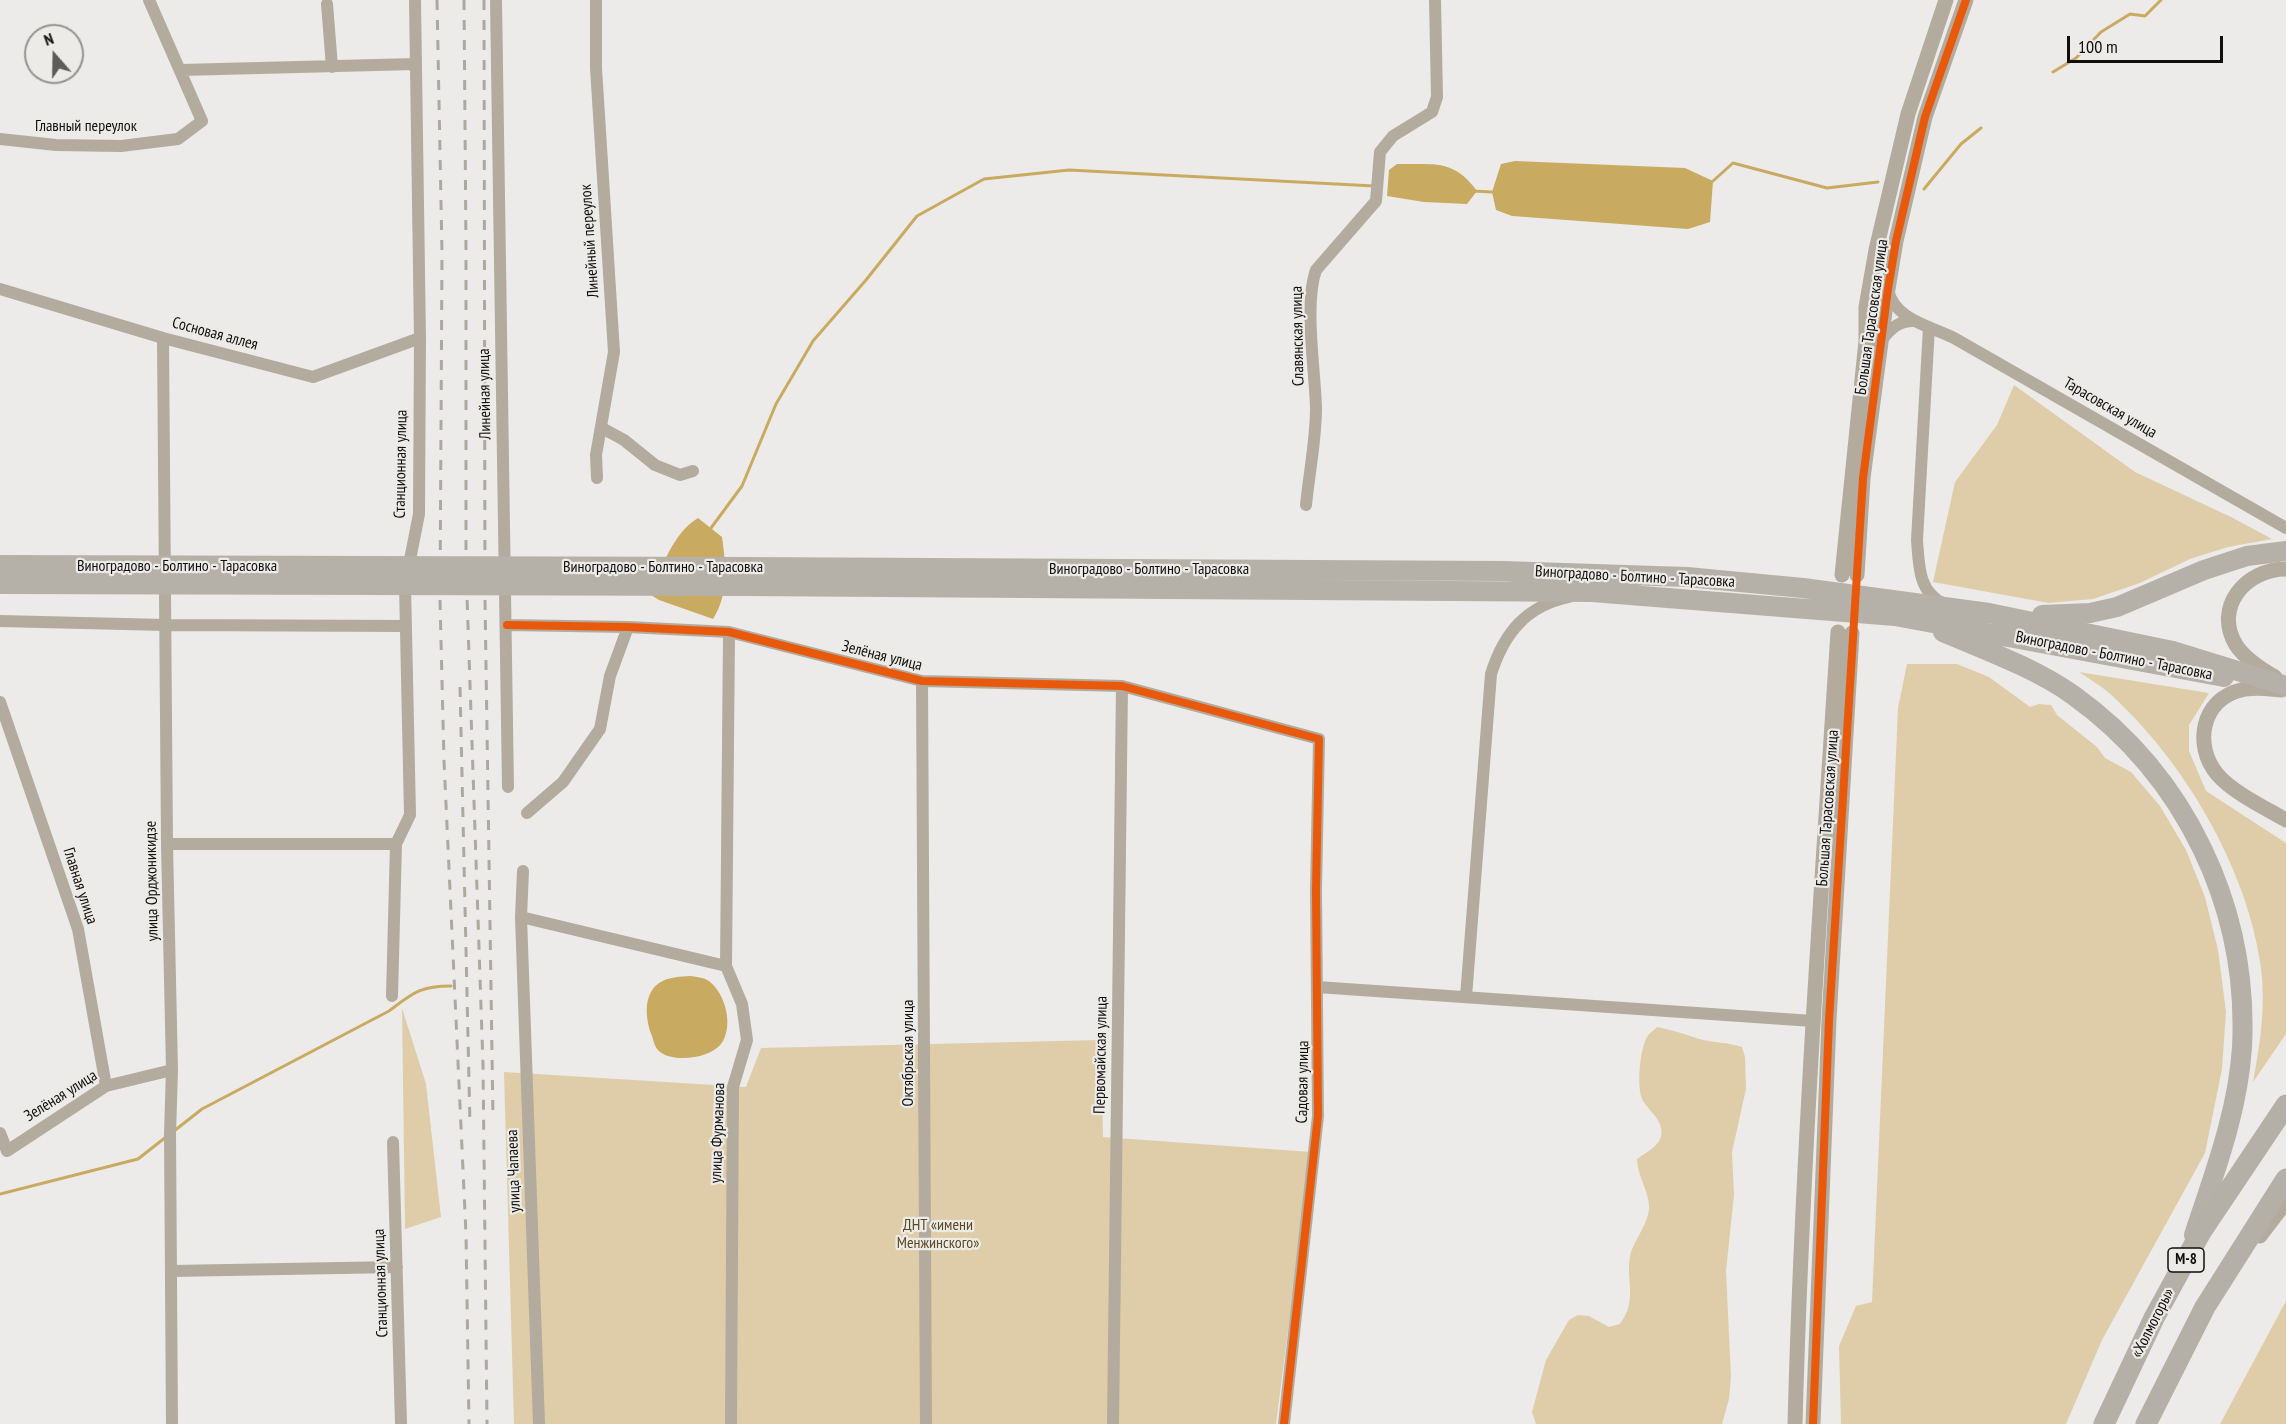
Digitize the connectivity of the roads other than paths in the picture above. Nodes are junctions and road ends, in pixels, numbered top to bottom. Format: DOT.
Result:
graph roads {
  1 [pos="149,0"];
  2 [pos="415,0"];
  3 [pos="496,0"];
  4 [pos="596,0"];
  5 [pos="1435,0"];
  6 [pos="1946,0"];
  7 [pos="1966,0"];
  8 [pos="327,4"];
  9 [pos="415,64"];
  10 [pos="332,67"];
  11 [pos="181,70"];
  12 [pos="0,140"];
  13 [pos="0,289"];
  14 [pos="1888,289"];
  15 [pos="1915,321"];
  16 [pos="1929,327"];
  17 [pos="163,338"];
  18 [pos="420,338"];
  19 [pos="1882,340"];
  20 [pos="602,428"];
  21 [pos="693,471"];
  22 [pos="597,478"];
  23 [pos="1306,505"];
  24 [pos="2286,528"];
  25 [pos="2286,551"];
  26 [pos="0,565"];
  27 [pos="2286,569"];
  28 [pos="744,577"];
  29 [pos="0,584"];
  30 [pos="1592,592"];
  31 [pos="1950,607"];
  32 [pos="1989,613"];
  33 [pos="1895,616"];
  34 [pos="0,621"];
  35 [pos="165,625"];
  36 [pos="507,625"];
  37 [pos="406,626"];
  38 [pos="628,627"];
  39 [pos="1845,632"];
  40 [pos="729,633"];
  41 [pos="922,681"];
  42 [pos="1122,686"];
  43 [pos="2286,687"];
  44 [pos="0,702"];
  45 [pos="1319,739"];
  46 [pos="508,787"];
  47 [pos="527,813"];
  48 [pos="2286,820"];
  49 [pos="168,844"];
  50 [pos="396,844"];
  51 [pos="523,871"];
  52 [pos="521,917"];
  53 [pos="726,966"];
  54 [pos="1823,985"];
  55 [pos="1317,987"];
  56 [pos="392,996"];
  57 [pos="1466,996"];
  58 [pos="1813,1021"];
  59 [pos="172,1070"];
  60 [pos="106,1086"];
  61 [pos="2286,1105"];
  62 [pos="0,1133"];
  63 [pos="393,1142"];
  64 [pos="2286,1179"];
  65 [pos="2286,1202"];
  66 [pos="2186,1260"];
  67 [pos="397,1267"];
  68 [pos="171,1271"];
  69 [pos="2205,1307"];
  70 [pos="172,1424"];
  71 [pos="401,1424"];
  72 [pos="539,1424"];
  73 [pos="731,1424"];
  74 [pos="926,1424"];
  75 [pos="1113,1424"];
  76 [pos="1284,1424"];
  77 [pos="1796,1424"];
  78 [pos="1813,1424"];
  79 [pos="2104,1424"];
  80 [pos="2146,1424"];
  1 -- 11 [label="street"];
  2 -- 9 [label="street, Станционная улица"];
  3 -- 36 [label="street, Линейная улица"];
  4 -- 20 [label="street, Линейный переулок"];
  5 -- 23 [label="street, Славянская улица"];
  6 -- 19 [label="street, Большая Тарасовская улица"];
  7 -- 14 [label="street, Большая Тарасовская улица"];
  8 -- 10 [label="street"];
  9 -- 10 [label="street"];
  9 -- 18 [label="street, Станционная улица"];
  10 -- 11 [label="street"];
  11 -- 12 [label="street, Главный переулок"];
  13 -- 17 [label="street, Сосновая аллея"];
  14 -- 15 [label="street, Тарасовская улица"];
  14 -- 19 [label="street, Большая Тарасовская улица"];
  15 -- 16 [label="street, Тарасовская улица"];
  15 -- 19 [label="street"];
  16 -- 24 [label="street, Тарасовская улица"];
  16 -- 31 [label="street"];
  17 -- 18 [label="street, Сосновая аллея"];
  17 -- 35 [label="street, улица Орджоникидзе"];
  18 -- 37 [label="street, Станционная улица"];
  20 -- 21 [label="street"];
  20 -- 22 [label="street, Линейный переулок"];
  25 -- 32 [label="main road"];
  26 -- 28 [label="main road, Виноградово - Болтино - Тарасовка, bridge"];
  27 -- 43 [label="street"];
  28 -- 29 [label="main road, Виноградово - Болтино - Тарасовка, bridge"];
  28 -- 30 [label="main road, Виноградово - Болтино - Тарасовка"];
  28 -- 31 [label="main road, Виноградово - Болтино - Тарасовка"];
  30 -- 33 [label="main road, Виноградово - Болтино - Тарасовка"];
  30 -- 57 [label="street"];
  31 -- 32 [label="main road, Виноградово - Болтино - Тарасовка"];
  32 -- 43 [label="main road, Виноградово - Болтино - Тарасовка"];
  33 -- 43 [label="main road, Виноградово - Болтино - Тарасовка"];
  33 -- 66 [label="main road"];
  34 -- 35 [label="street"];
  35 -- 37 [label="street"];
  35 -- 49 [label="street, улица Орджоникидзе"];
  36 -- 38 [label="street, Зелёная улица"];
  36 -- 46 [label="street, Линейная улица"];
  37 -- 50 [label="street, Станционная улица"];
  38 -- 40 [label="street, Зелёная улица"];
  38 -- 47 [label="street"];
  39 -- 54 [label="street, Большая Тарасовская улица"];
  40 -- 41 [label="street, Зелёная улица"];
  40 -- 53 [label="street, улица Фурманова"];
  41 -- 42 [label="street, Зелёная улица"];
  41 -- 74 [label="street, Октябрьская улица"];
  42 -- 45 [label="street, Зелёная улица"];
  42 -- 75 [label="street, Первомайская улица"];
  43 -- 48 [label="street"];
  44 -- 60 [label="street, Главная улица"];
  45 -- 55 [label="street, Садовая улица"];
  49 -- 50 [label="street"];
  49 -- 59 [label="street, улица Орджоникидзе"];
  50 -- 56 [label="street, Станционная улица"];
  51 -- 52 [label="street"];
  52 -- 53 [label="street"];
  52 -- 72 [label="street, улица Чапаева"];
  53 -- 73 [label="street, улица Фурманова"];
  54 -- 58 [label="street"];
  54 -- 78 [label="street"];
  55 -- 57 [label="street"];
  55 -- 76 [label="street, Садовая улица"];
  57 -- 58 [label="street"];
  58 -- 77 [label="street"];
  59 -- 60 [label="street, Зелёная улица"];
  59 -- 68 [label="street, улица Орджоникидзе"];
  60 -- 62 [label="street, Зелёная улица"];
  61 -- 66 [label="highway, «Холмогоры» / М-8"];
  63 -- 67 [label="street, Станционная улица"];
  64 -- 69 [label="highway, М-8"];
  65 -- 69 [label="street"];
  66 -- 79 [label="highway, «Холмогоры» / М-8"];
  67 -- 68 [label="street"];
  67 -- 71 [label="street, Станционная улица"];
  68 -- 70 [label="street, улица Орджоникидзе"];
  69 -- 80 [label="highway, М-8"];
}
